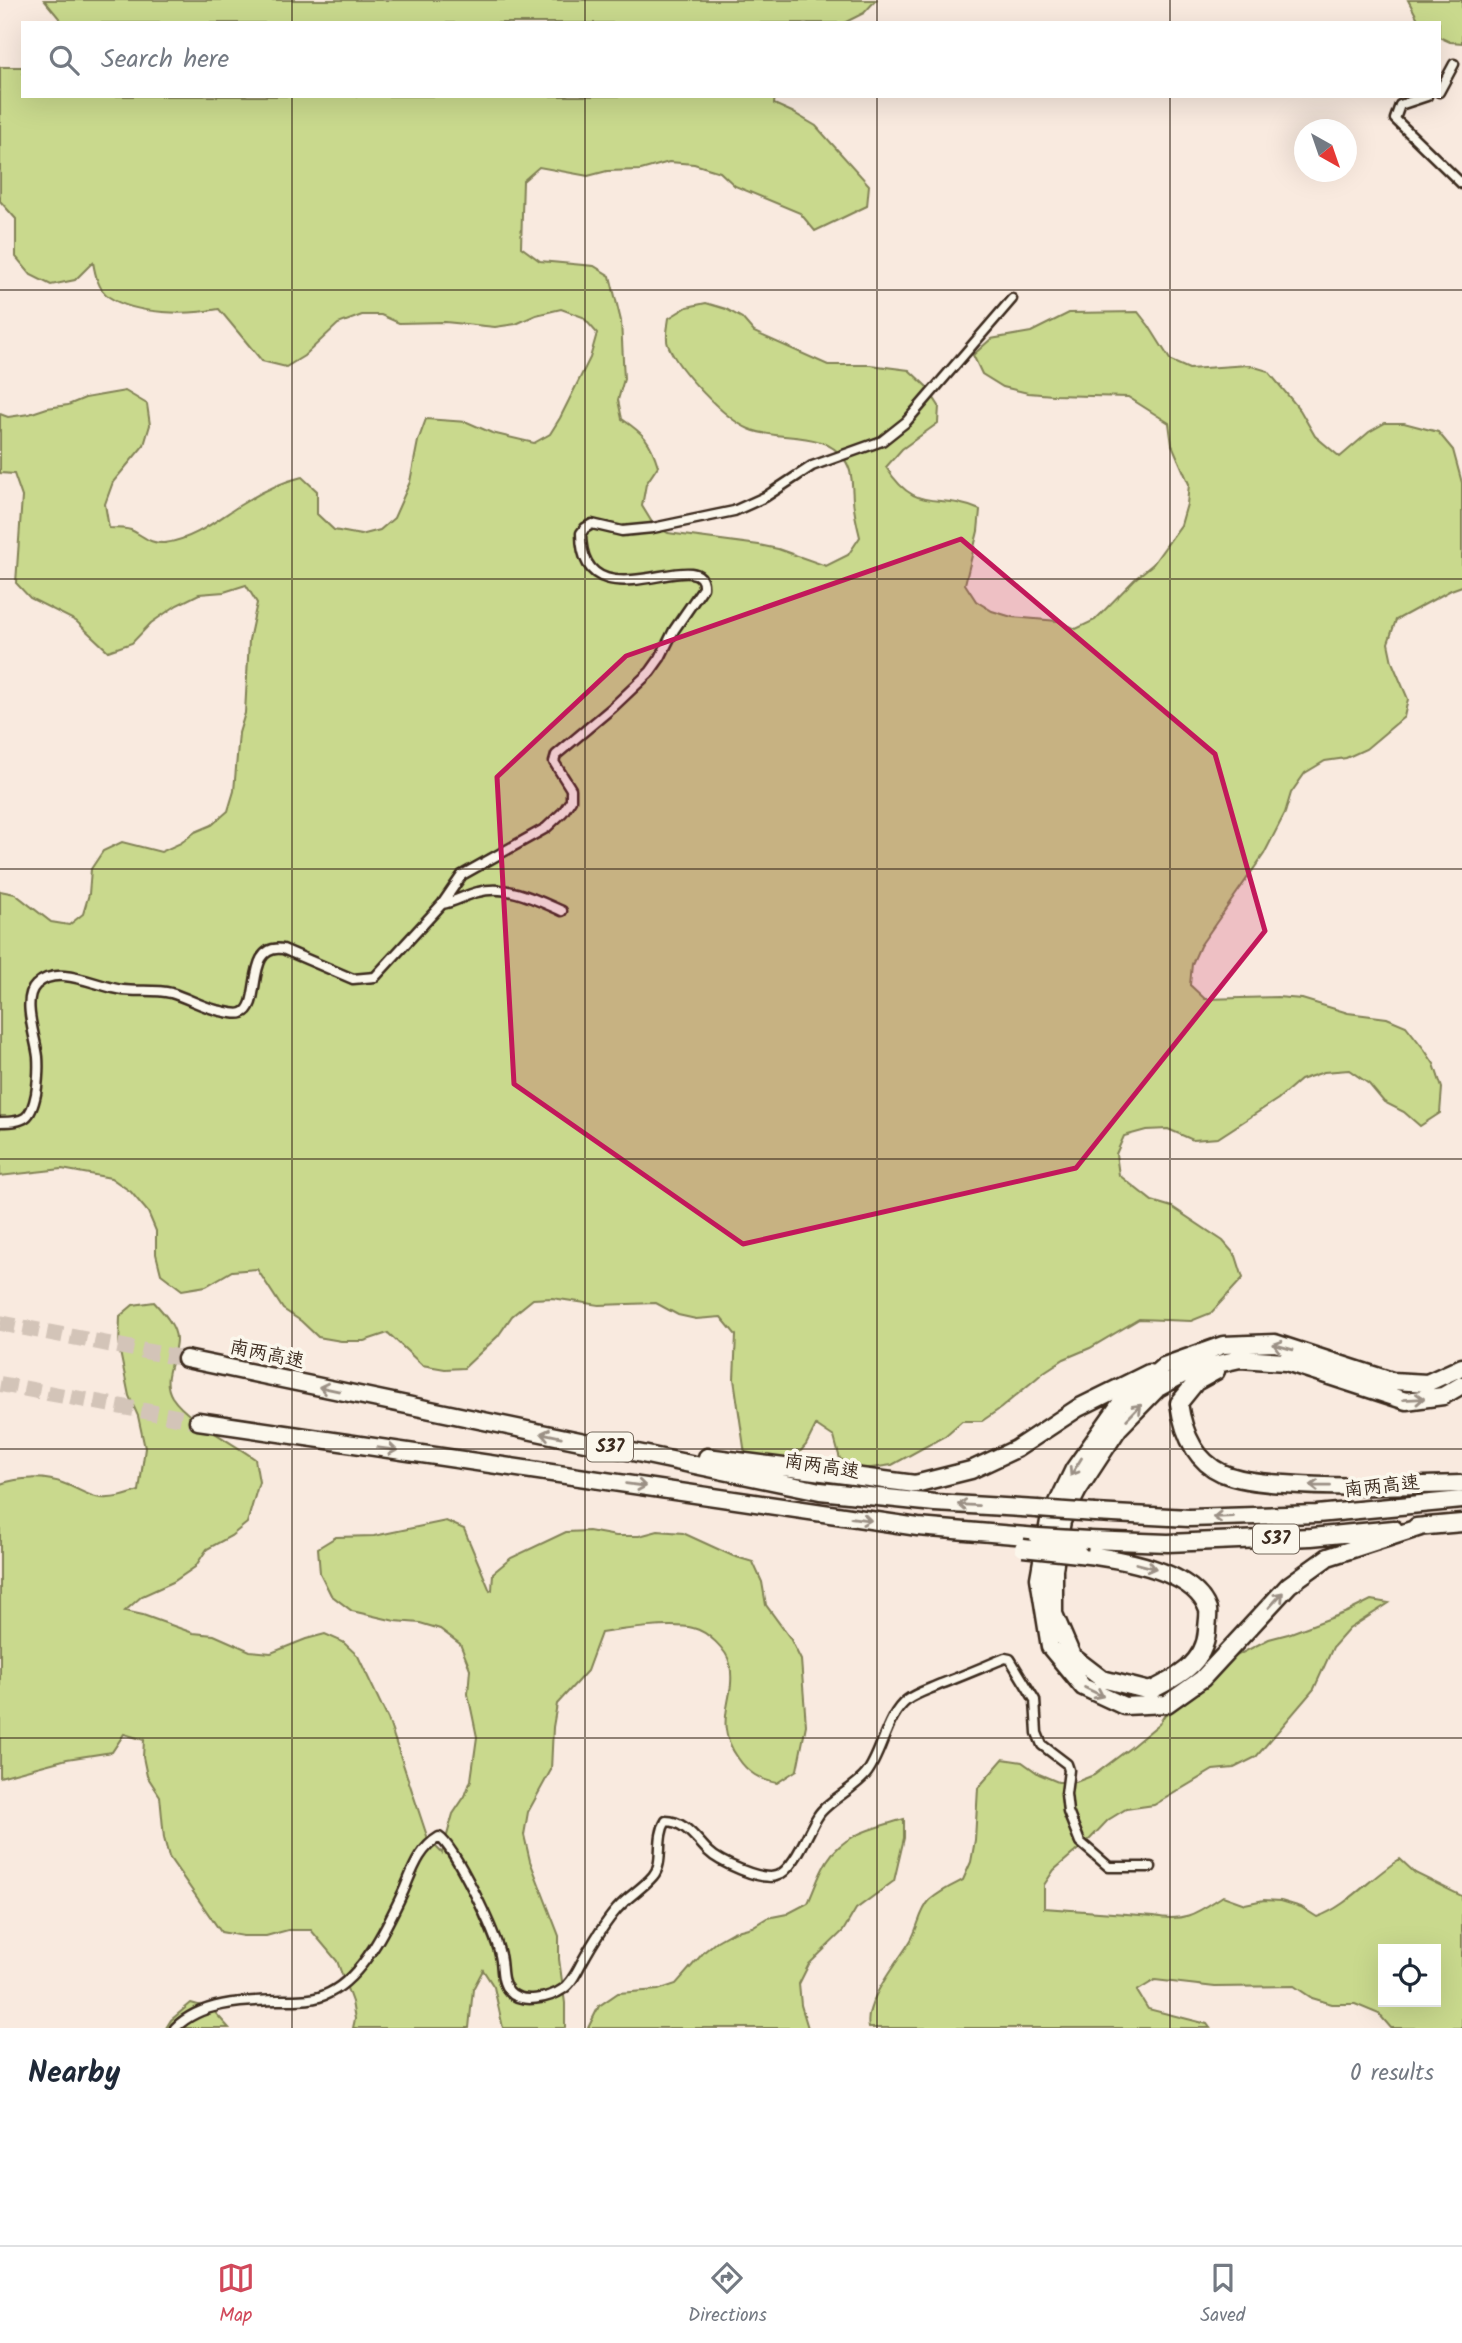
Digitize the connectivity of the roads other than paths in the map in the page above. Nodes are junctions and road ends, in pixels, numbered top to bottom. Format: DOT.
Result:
graph roads {
  1 [pos="1454,64"];
  2 [pos="1441,88"];
  3 [pos="1421,98"];
  4 [pos="1462,184"];
  5 [pos="1012,299"];
  6 [pos="442,904"];
  7 [pos="562,911"];
  8 [pos="0,1122"];
  9 [pos="1240,1352"];
  10 [pos="186,1359"];
  11 [pos="1164,1366"];
  12 [pos="1462,1367"];
  13 [pos="1368,1382"];
  14 [pos="1462,1385"];
  15 [pos="198,1421"];
  16 [pos="576,1440"];
  17 [pos="1462,1484"];
  18 [pos="1462,1500"];
  19 [pos="1462,1522"];
  20 [pos="1424,1526"];
  21 [pos="918,1527"];
  22 [pos="1151,1867"];
  23 [pos="175,2028"];
  1 -- 2 [label="street"];
  3 -- 4 [label="street"];
  5 -- 6 [label="street"];
  6 -- 7 [label="street"];
  6 -- 8 [label="street"];
  9 -- 11 [label="highway"];
  9 -- 13 [label="highway"];
  17 -- 9 [label="highway, one-way"];
  21 -- 9 [label="highway, one-way, bridge"];
  16 -- 10 [label="highway, 南两高速 / S37, one-way"];
  11 -- 16 [label="highway"];
  11 -- 20 [label="highway, one-way"];
  12 -- 13 [label="highway"];
  13 -- 14 [label="highway, one-way"];
  15 -- 21 [label="highway, S37, one-way"];
  18 -- 16 [label="highway, 南两高速 / S37, one-way, bridge"];
  19 -- 20 [label="highway, S37"];
  20 -- 21 [label="highway, S37, bridge"];
  22 -- 23 [label="street"];
}
